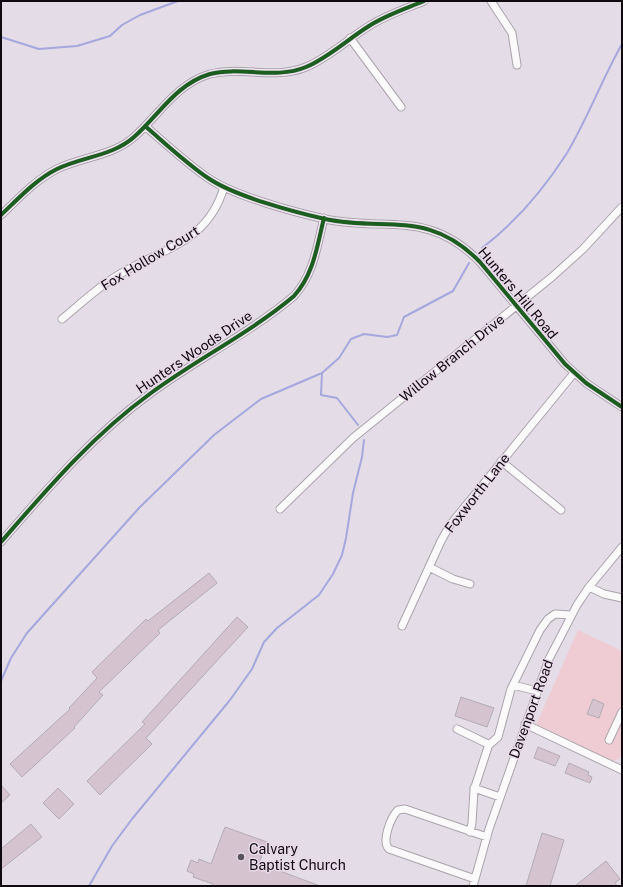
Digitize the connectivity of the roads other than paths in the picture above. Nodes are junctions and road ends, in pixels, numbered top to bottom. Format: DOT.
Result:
graph roads {
  1 [pos="424,1"];
  2 [pos="491,1"];
  3 [pos="350,38"];
  4 [pos="517,65"];
  5 [pos="401,107"];
  6 [pos="145,126"];
  7 [pos="224,187"];
  8 [pos="622,207"];
  9 [pos="1,215"];
  10 [pos="324,218"];
  11 [pos="516,306"];
  12 [pos="62,319"];
  13 [pos="574,373"];
  14 [pos="621,404"];
  15 [pos="501,461"];
  16 [pos="280,509"];
  17 [pos="561,510"];
  18 [pos="1,542"];
  19 [pos="622,548"];
  20 [pos="429,567"];
  21 [pos="470,584"];
  22 [pos="589,587"];
  23 [pos="622,598"];
  24 [pos="571,615"];
  25 [pos="402,626"];
  26 [pos="513,685"];
  27 [pos="537,691"];
  28 [pos="622,712"];
  29 [pos="525,724"];
  30 [pos="457,729"];
  31 [pos="609,740"];
  32 [pos="489,744"];
  33 [pos="621,767"];
  34 [pos="474,788"];
  35 [pos="500,797"];
  36 [pos="470,832"];
  37 [pos="486,838"];
  38 [pos="474,883"];
  1 -- 3 [label="street"];
  2 -- 4 [label="street"];
  3 -- 5 [label="street"];
  3 -- 6 [label="street"];
  6 -- 7 [label="street, Hunters Hill Road"];
  6 -- 9 [label="street"];
  7 -- 10 [label="street, Hunters Hill Road"];
  7 -- 12 [label="street, Fox Hollow Court"];
  8 -- 11 [label="street, Willow Branch Drive"];
  10 -- 11 [label="street, Hunters Hill Road"];
  10 -- 18 [label="street, Hunters Woods Drive"];
  11 -- 13 [label="street, Hunters Hill Road"];
  11 -- 16 [label="street, Willow Branch Drive"];
  13 -- 14 [label="street, Hunters Hill Road"];
  13 -- 15 [label="street, Foxworth Lane"];
  15 -- 17 [label="street"];
  15 -- 20 [label="street, Foxworth Lane"];
  19 -- 22 [label="street, Davenport Road"];
  20 -- 21 [label="street"];
  20 -- 25 [label="street, Foxworth Lane"];
  22 -- 23 [label="street"];
  22 -- 24 [label="street, Davenport Road"];
  24 -- 26 [label="street"];
  24 -- 27 [label="street, Davenport Road"];
  26 -- 27 [label="street"];
  26 -- 32 [label="street"];
  27 -- 29 [label="street, Davenport Road"];
  28 -- 31 [label="street"];
  29 -- 33 [label="street"];
  29 -- 35 [label="street, Davenport Road"];
  30 -- 32 [label="street"];
  32 -- 34 [label="street"];
  34 -- 35 [label="street"];
  34 -- 36 [label="street"];
  35 -- 37 [label="street, Davenport Road"];
  36 -- 37 [label="street"];
  36 -- 38 [label="street"];
  37 -- 38 [label="street, Davenport Road"];
}
